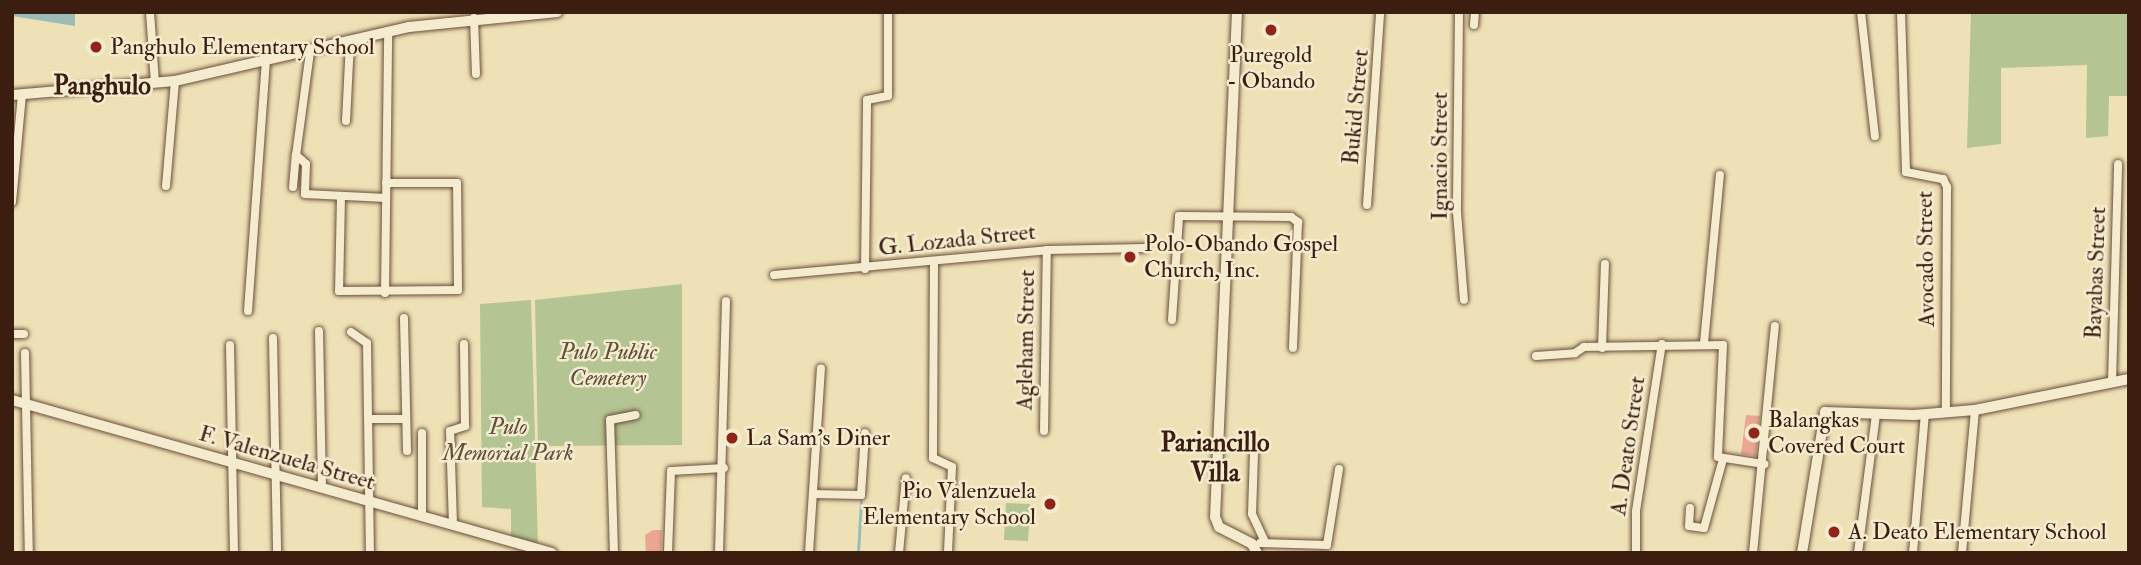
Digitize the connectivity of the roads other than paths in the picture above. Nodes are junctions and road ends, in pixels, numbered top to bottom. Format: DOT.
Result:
graph roads {
  1 [pos="150,12"];
  2 [pos="556,12"];
  3 [pos="888,12"];
  4 [pos="1237,12"];
  5 [pos="1380,12"];
  6 [pos="1459,12"];
  7 [pos="1475,12"];
  8 [pos="1861,12"];
  9 [pos="1901,12"];
  10 [pos="474,18"];
  11 [pos="1474,24"];
  12 [pos="388,31"];
  13 [pos="351,41"];
  14 [pos="310,52"];
  15 [pos="266,62"];
  16 [pos="477,74"];
  17 [pos="174,81"];
  18 [pos="155,83"];
  19 [pos="17,95"];
  20 [pos="346,121"];
  21 [pos="1875,136"];
  22 [pos="296,155"];
  23 [pos="2118,164"];
  24 [pos="1720,175"];
  25 [pos="386,183"];
  26 [pos="166,186"];
  27 [pos="293,187"];
  28 [pos="341,197"];
  29 [pos="386,198"];
  30 [pos="12,202"];
  31 [pos="1367,205"];
  32 [pos="1229,218"];
  33 [pos="1145,248"];
  34 [pos="1047,250"];
  35 [pos="934,263"];
  36 [pos="1605,264"];
  37 [pos="865,269"];
  38 [pos="774,275"];
  39 [pos="385,293"];
  40 [pos="1464,300"];
  41 [pos="726,301"];
  42 [pos="248,311"];
  43 [pos="404,318"];
  44 [pos="1172,320"];
  45 [pos="1774,326"];
  46 [pos="319,331"];
  47 [pos="351,332"];
  48 [pos="12,334"];
  49 [pos="24,334"];
  50 [pos="273,338"];
  51 [pos="1704,343"];
  52 [pos="464,344"];
  53 [pos="1662,344"];
  54 [pos="230,345"];
  55 [pos="1293,348"];
  56 [pos="1602,348"];
  57 [pos="25,353"];
  58 [pos="1536,356"];
  59 [pos="821,368"];
  60 [pos="2129,379"];
  61 [pos="2112,383"];
  62 [pos="12,400"];
  63 [pos="25,403"];
  64 [pos="1975,410"];
  65 [pos="1946,412"];
  66 [pos="1876,414"];
  67 [pos="1925,414"];
  68 [pos="636,415"];
  69 [pos="370,419"];
  70 [pos="405,419"];
  71 [pos="1044,431"];
  72 [pos="422,433"];
  73 [pos="865,433"];
  74 [pos="407,451"];
  75 [pos="1254,454"];
  76 [pos="1723,459"];
  77 [pos="231,461"];
  78 [pos="1764,464"];
  79 [pos="724,468"];
  80 [pos="1339,469"];
  81 [pos="276,475"];
  82 [pos="906,478"];
  83 [pos="322,487"];
  84 [pos="813,494"];
  85 [pos="369,501"];
  86 [pos="1690,508"];
  87 [pos="422,516"];
  88 [pos="453,524"];
  89 [pos="1265,542"];
  90 [pos="1254,548"];
  91 [pos="1327,549"];
  92 [pos="29,553"];
  93 [pos="234,553"];
  94 [pos="277,553"];
  95 [pos="370,553"];
  96 [pos="552,553"];
  97 [pos="614,553"];
  98 [pos="668,553"];
  99 [pos="719,553"];
  100 [pos="809,553"];
  101 [pos="899,553"];
  102 [pos="948,553"];
  103 [pos="1636,553"];
  104 [pos="1753,553"];
  105 [pos="1802,553"];
  106 [pos="1858,553"];
  107 [pos="1913,553"];
  108 [pos="1962,553"];
  1 -- 18 [label="street"];
  2 -- 10 [label="main road"];
  3 -- 37 [label="street"];
  4 -- 32 [label="main road"];
  5 -- 31 [label="street, Bukid Street"];
  6 -- 40 [label="street, Ignacio Street"];
  7 -- 11 [label="street"];
  8 -- 21 [label="street"];
  9 -- 65 [label="street, Avocado Street"];
  10 -- 12 [label="main road"];
  10 -- 16 [label="street"];
  12 -- 13 [label="main road"];
  12 -- 25 [label="street"];
  13 -- 14 [label="main road"];
  13 -- 20 [label="street"];
  14 -- 15 [label="main road"];
  14 -- 22 [label="street"];
  15 -- 17 [label="main road"];
  15 -- 42 [label="street"];
  17 -- 18 [label="main road"];
  17 -- 26 [label="street"];
  18 -- 19 [label="main road"];
  19 -- 30 [label="street"];
  22 -- 27 [label="street"];
  22 -- 28 [label="street"];
  23 -- 61 [label="street, Bayabas Street"];
  24 -- 51 [label="street"];
  25 -- 29 [label="street"];
  25 -- 39 [label="street"];
  28 -- 29 [label="street"];
  28 -- 39 [label="street"];
  29 -- 39 [label="street"];
  32 -- 44 [label="street"];
  32 -- 55 [label="street"];
  32 -- 90 [label="main road"];
  33 -- 34 [label="street, G. Lozada Street"];
  34 -- 35 [label="street, G. Lozada Street"];
  34 -- 71 [label="street, Agleham Street"];
  35 -- 37 [label="street, G. Lozada Street"];
  35 -- 102 [label="street"];
  36 -- 56 [label="street"];
  37 -- 38 [label="street, G. Lozada Street"];
  41 -- 79 [label="street"];
  43 -- 70 [label="street"];
  45 -- 78 [label="street"];
  46 -- 83 [label="street"];
  47 -- 69 [label="street"];
  48 -- 49 [label="street"];
  50 -- 81 [label="street"];
  51 -- 53 [label="street"];
  51 -- 76 [label="street"];
  52 -- 88 [label="street"];
  53 -- 56 [label="street"];
  53 -- 103 [label="street, A. Deato Street"];
  54 -- 77 [label="street"];
  56 -- 58 [label="street"];
  57 -- 63 [label="street"];
  59 -- 84 [label="street"];
  60 -- 61 [label="main road"];
  61 -- 64 [label="main road"];
  62 -- 63 [label="street, F. Valenzuela Street"];
  63 -- 77 [label="street, F. Valenzuela Street"];
  63 -- 92 [label="street"];
  64 -- 65 [label="main road"];
  64 -- 108 [label="street"];
  65 -- 67 [label="main road"];
  66 -- 67 [label="main road"];
  66 -- 105 [label="main road"];
  66 -- 106 [label="street"];
  67 -- 107 [label="street"];
  68 -- 97 [label="street"];
  69 -- 70 [label="street"];
  69 -- 85 [label="street"];
  70 -- 74 [label="street"];
  72 -- 87 [label="street"];
  73 -- 84 [label="street"];
  75 -- 89 [label="street"];
  76 -- 78 [label="street"];
  76 -- 86 [label="street"];
  77 -- 81 [label="street, F. Valenzuela Street"];
  77 -- 93 [label="street"];
  78 -- 104 [label="street"];
  79 -- 98 [label="street"];
  79 -- 99 [label="street"];
  80 -- 91 [label="street"];
  81 -- 83 [label="street, F. Valenzuela Street"];
  81 -- 94 [label="street"];
  82 -- 101 [label="street"];
  83 -- 85 [label="street, F. Valenzuela Street"];
  84 -- 100 [label="street"];
  85 -- 87 [label="street, F. Valenzuela Street"];
  85 -- 95 [label="street"];
  87 -- 88 [label="street, F. Valenzuela Street"];
  88 -- 96 [label="street, F. Valenzuela Street"];
  89 -- 90 [label="street"];
  89 -- 91 [label="street"];
}
